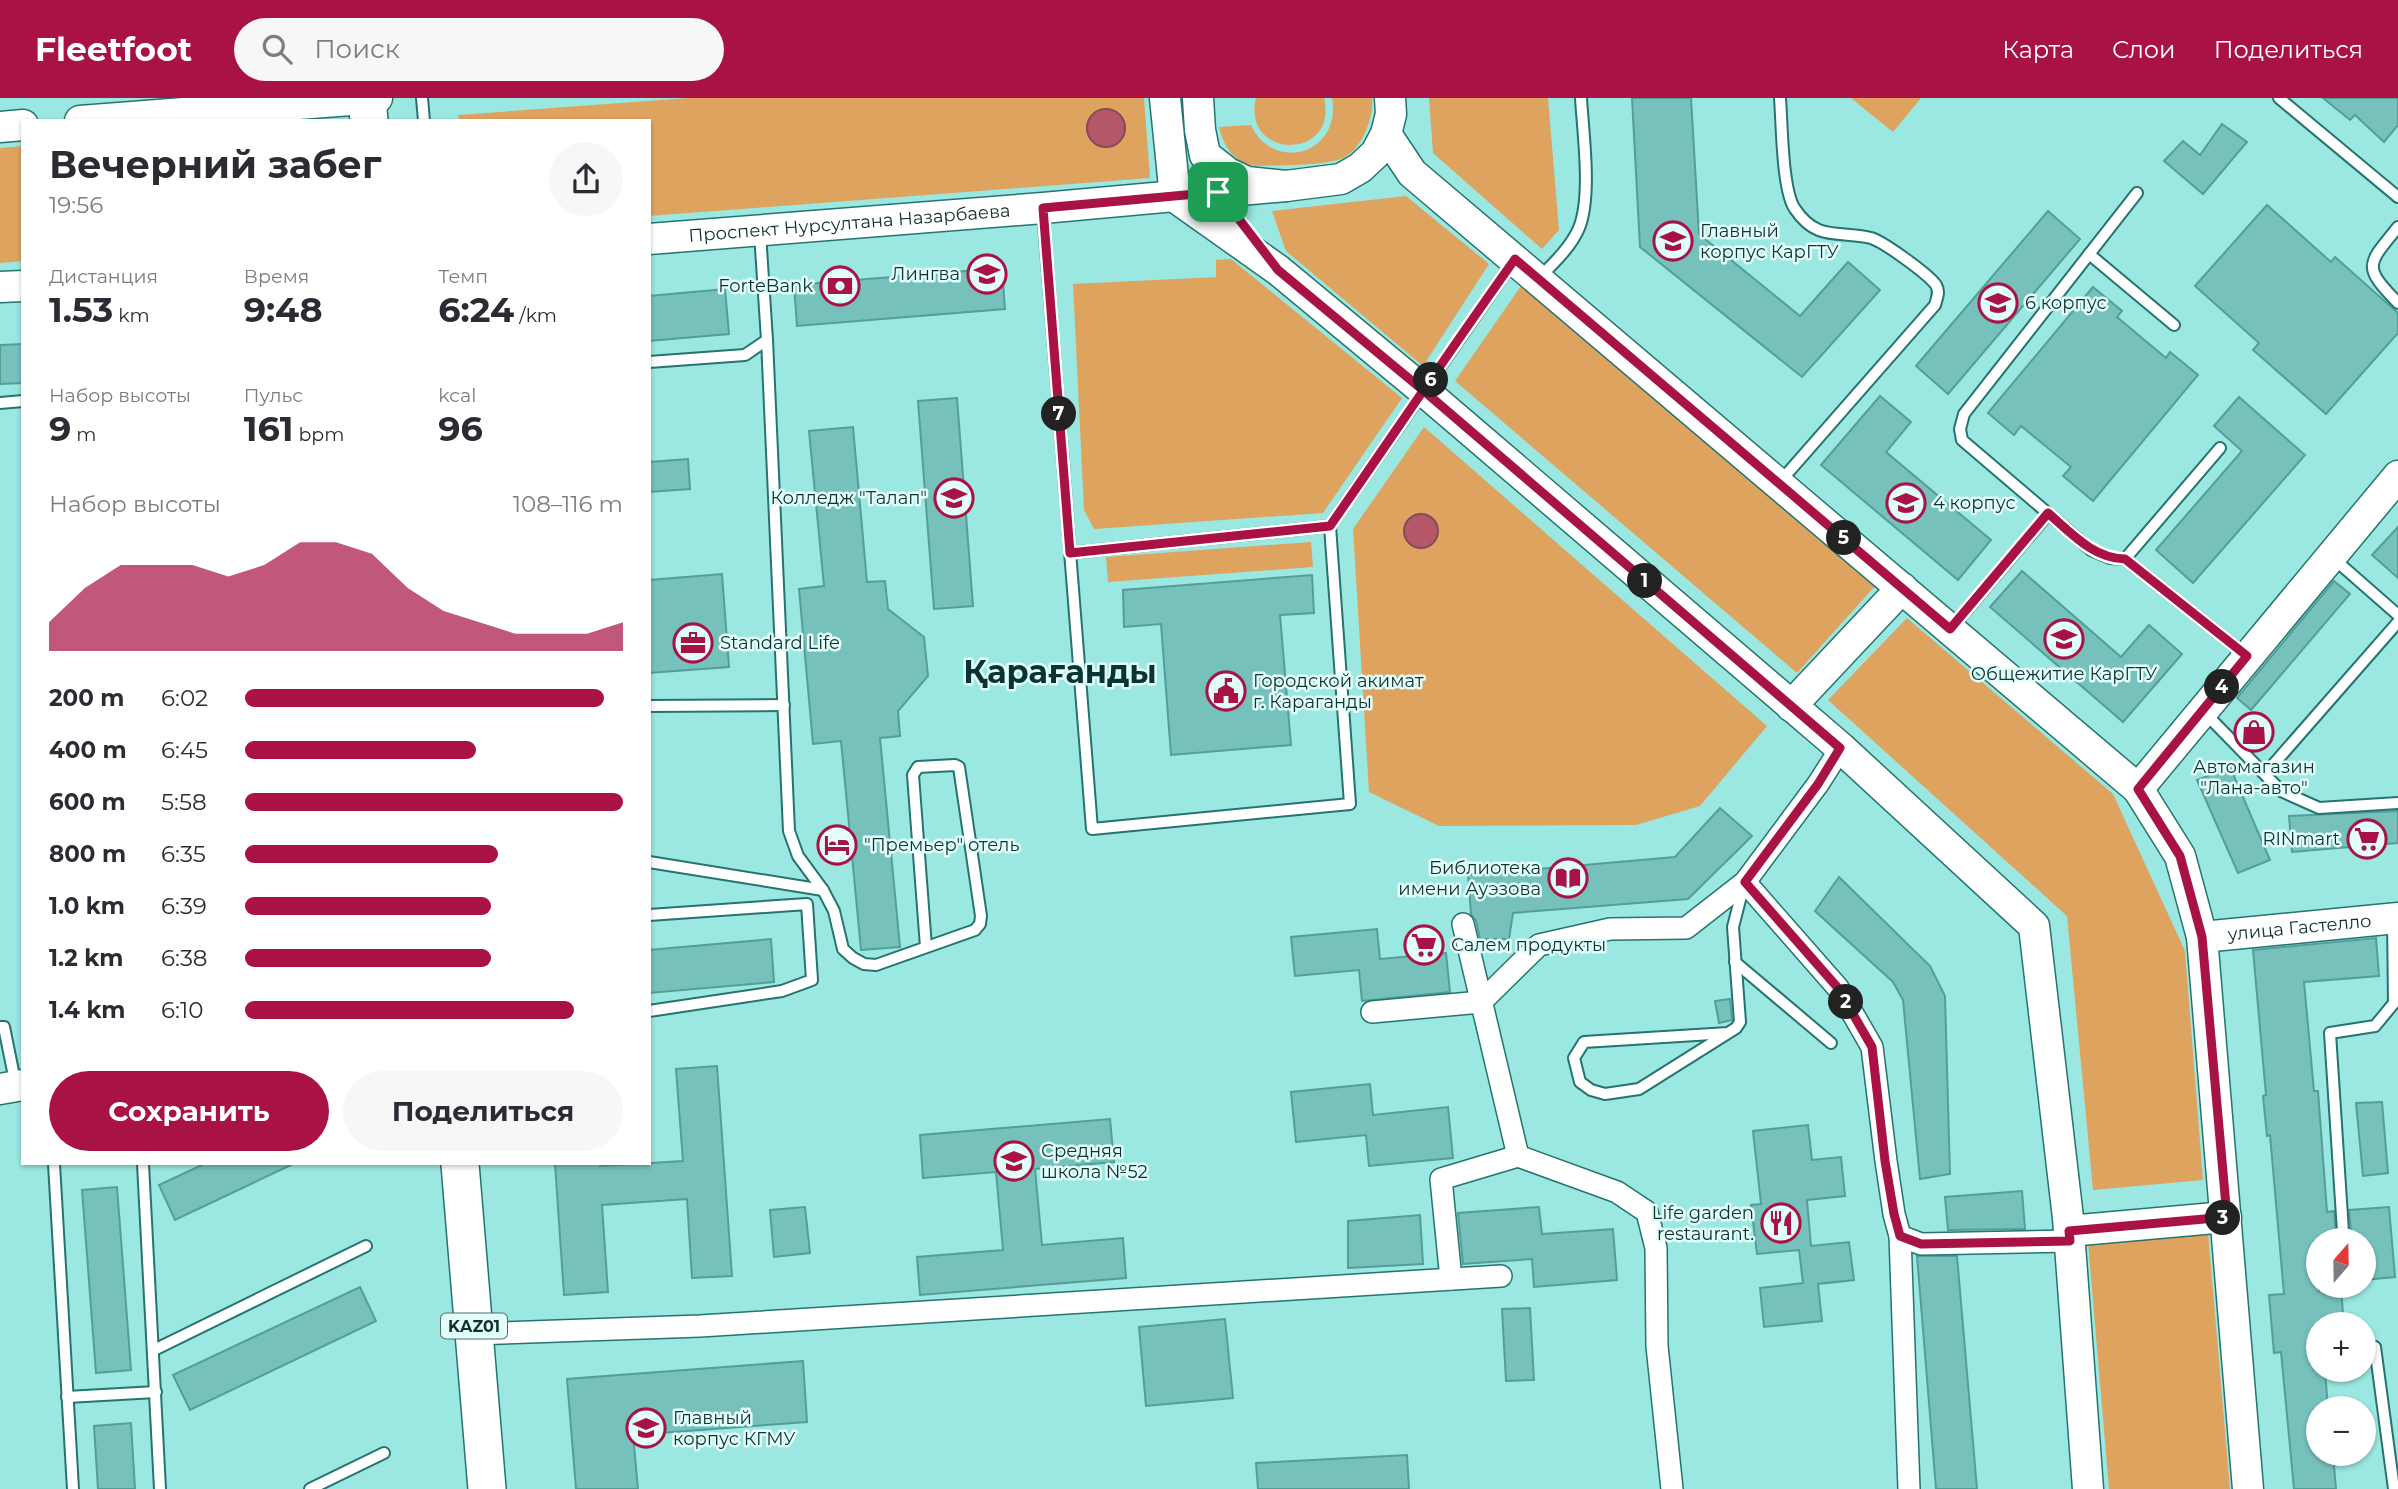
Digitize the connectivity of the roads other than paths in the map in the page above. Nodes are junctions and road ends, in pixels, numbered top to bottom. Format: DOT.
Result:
graph roads {
  1 [pos="377,98"];
  2 [pos="422,98"];
  3 [pos="1165,98"];
  4 [pos="1198,98"];
  5 [pos="1390,98"];
  6 [pos="1581,98"];
  7 [pos="1780,98"];
  8 [pos="2279,98"];
  9 [pos="355,106"];
  10 [pos="93,119"];
  11 [pos="424,119"];
  12 [pos="21,125"];
  13 [pos="0,127"];
  14 [pos="1386,134"];
  15 [pos="1205,155"];
  16 [pos="1286,186"];
  17 [pos="1218,192"];
  18 [pos="2137,194"];
  19 [pos="1175,197"];
  20 [pos="2398,197"];
  21 [pos="1043,208"];
  22 [pos="2398,228"];
  23 [pos="760,230"];
  24 [pos="651,239"];
  25 [pos="2090,254"];
  26 [pos="1515,259"];
  27 [pos="1278,270"];
  28 [pos="1538,279"];
  29 [pos="21,286"];
  30 [pos="0,287"];
  31 [pos="2398,303"];
  32 [pos="2174,325"];
  33 [pos="767,340"];
  34 [pos="651,362"];
  35 [pos="1424,391"];
  36 [pos="21,401"];
  37 [pos="0,402"];
  38 [pos="2220,447"];
  39 [pos="2398,476"];
  40 [pos="1779,483"];
  41 [pos="2048,513"];
  42 [pos="1330,526"];
  43 [pos="1070,553"];
  44 [pos="2331,556"];
  45 [pos="2125,559"];
  46 [pos="1902,588"];
  47 [pos="2398,615"];
  48 [pos="2398,622"];
  49 [pos="1950,629"];
  50 [pos="2247,656"];
  51 [pos="784,705"];
  52 [pos="651,706"];
  53 [pos="1791,706"];
  54 [pos="2203,710"];
  55 [pos="1840,748"];
  56 [pos="2264,774"];
  57 [pos="2138,789"];
  58 [pos="2398,803"];
  59 [pos="651,862"];
  60 [pos="1745,882"];
  61 [pos="823,890"];
  62 [pos="651,915"];
  63 [pos="2396,918"];
  64 [pos="1463,924"];
  65 [pos="2202,937"];
  66 [pos="926,947"];
  67 [pos="1735,962"];
  68 [pos="1481,1002"];
  69 [pos="651,1011"];
  70 [pos="1372,1012"];
  71 [pos="0,1027"];
  72 [pos="1728,1033"];
  73 [pos="1831,1043"];
  74 [pos="13,1087"];
  75 [pos="1518,1156"];
  76 [pos="54,1165"];
  77 [pos="144,1165"];
  78 [pos="460,1165"];
  79 [pos="2227,1217"];
  80 [pos="2343,1228"];
  81 [pos="1900,1236"];
  82 [pos="2069,1236"];
  83 [pos="366,1246"];
  84 [pos="1501,1276"];
  85 [pos="1451,1279"];
  86 [pos="474,1335"];
  87 [pos="153,1350"];
  88 [pos="2376,1354"];
  89 [pos="156,1392"];
  90 [pos="67,1397"];
  91 [pos="384,1453"];
  92 [pos="73,1489"];
  93 [pos="160,1489"];
  94 [pos="310,1489"];
  95 [pos="487,1489"];
  96 [pos="1672,1489"];
  97 [pos="1909,1489"];
  98 [pos="2088,1489"];
  99 [pos="2248,1489"];
  100 [pos="2395,1489"];
  1 -- 9 [label="main road"];
  2 -- 11 [label="lane"];
  3 -- 19 [label="main road"];
  4 -- 15 [label="main road"];
  5 -- 14 [label="main road"];
  6 -- 28 [label="lane"];
  7 -- 40 [label="lane"];
  8 -- 20 [label="lane"];
  9 -- 10 [label="main road"];
  12 -- 13 [label="main road"];
  14 -- 16 [label="main road"];
  14 -- 26 [label="main road"];
  15 -- 16 [label="main road"];
  15 -- 17 [label="main road"];
  16 -- 17 [label="main road, Проспект Нурсултана Назарбаева"];
  17 -- 19 [label="main road, Проспект Нурсултана Назарбаева"];
  17 -- 27 [label="main road"];
  18 -- 25 [label="lane"];
  19 -- 21 [label="main road, Проспект Нурсултана Назарбаева"];
  19 -- 27 [label="main road"];
  21 -- 23 [label="main road, Проспект Нурсултана Назарбаева"];
  21 -- 43 [label="lane"];
  22 -- 31 [label="lane"];
  23 -- 24 [label="main road, Проспект Нурсултана Назарбаева"];
  23 -- 33 [label="lane"];
  25 -- 32 [label="lane"];
  25 -- 41 [label="lane"];
  26 -- 28 [label="main road"];
  26 -- 35 [label="lane"];
  27 -- 35 [label="main road"];
  28 -- 40 [label="main road"];
  29 -- 30 [label="main road"];
  33 -- 34 [label="lane"];
  33 -- 51 [label="lane"];
  35 -- 42 [label="lane"];
  35 -- 53 [label="main road"];
  36 -- 37 [label="lane"];
  38 -- 45 [label="lane"];
  39 -- 44 [label="main road"];
  40 -- 46 [label="main road"];
  41 -- 45 [label="lane"];
  41 -- 49 [label="lane"];
  42 -- 43 [label="lane"];
  42 -- 43 [label="lane"];
  44 -- 47 [label="lane"];
  44 -- 50 [label="main road"];
  45 -- 50 [label="lane"];
  46 -- 49 [label="main road"];
  46 -- 53 [label="main road"];
  48 -- 56 [label="lane"];
  49 -- 57 [label="main road"];
  50 -- 54 [label="main road"];
  51 -- 52 [label="lane"];
  51 -- 61 [label="lane"];
  53 -- 55 [label="main road"];
  54 -- 56 [label="lane"];
  54 -- 57 [label="main road"];
  55 -- 60 [label="street"];
  55 -- 82 [label="main road"];
  56 -- 58 [label="lane"];
  57 -- 65 [label="main road"];
  59 -- 61 [label="lane"];
  60 -- 67 [label="lane"];
  60 -- 68 [label="street"];
  60 -- 81 [label="street"];
  61 -- 66 [label="lane"];
  62 -- 69 [label="lane"];
  63 -- 65 [label="main road, улица Гастелло"];
  63 -- 80 [label="lane"];
  64 -- 68 [label="street"];
  65 -- 79 [label="main road"];
  66 -- 66 [label="lane"];
  67 -- 72 [label="lane"];
  67 -- 73 [label="lane"];
  68 -- 70 [label="street"];
  68 -- 75 [label="street"];
  71 -- 74 [label="lane"];
  72 -- 72 [label="lane"];
  75 -- 85 [label="street"];
  75 -- 96 [label="street"];
  76 -- 90 [label="lane"];
  77 -- 87 [label="lane"];
  78 -- 86 [label="highway, KАZ01"];
  79 -- 82 [label="main road"];
  79 -- 99 [label="main road"];
  81 -- 82 [label="street"];
  81 -- 97 [label="street"];
  82 -- 98 [label="main road"];
  83 -- 87 [label="lane"];
  84 -- 85 [label="street"];
  85 -- 86 [label="street"];
  86 -- 95 [label="highway, KАZ01"];
  87 -- 89 [label="lane"];
  88 -- 100 [label="lane"];
  89 -- 90 [label="lane"];
  89 -- 93 [label="lane"];
  90 -- 92 [label="lane"];
  91 -- 94 [label="lane"];
}
